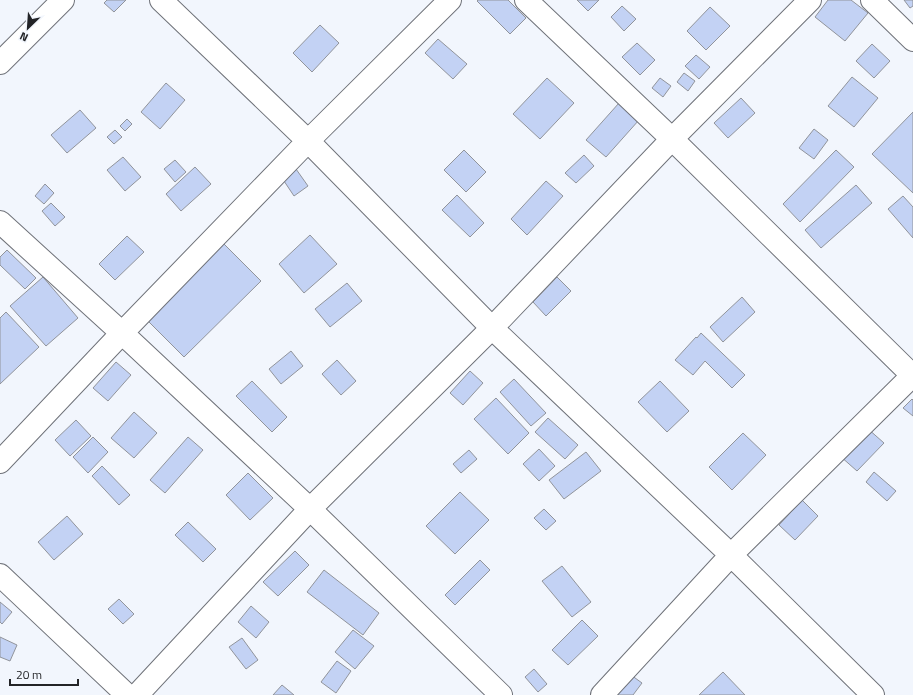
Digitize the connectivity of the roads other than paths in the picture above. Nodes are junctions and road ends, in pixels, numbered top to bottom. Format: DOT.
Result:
graph roads {
  1 [pos="63,0"];
  2 [pos="161,0"];
  3 [pos="450,0"];
  4 [pos="526,0"];
  5 [pos="810,0"];
  6 [pos="872,0"];
  7 [pos="913,40"];
  8 [pos="0,64"];
  9 [pos="672,140"];
  10 [pos="308,141"];
  11 [pos="0,222"];
  12 [pos="492,328"];
  13 [pos="122,333"];
  14 [pos="913,375"];
  15 [pos="0,462"];
  16 [pos="310,509"];
  17 [pos="732,555"];
  18 [pos="0,575"];
  19 [pos="127,695"];
  20 [pos="137,695"];
  21 [pos="501,695"];
  22 [pos="602,695"];
  23 [pos="873,695"];
  1 -- 8 [label="street"];
  2 -- 10 [label="street"];
  3 -- 10 [label="street"];
  4 -- 9 [label="street"];
  5 -- 9 [label="street"];
  6 -- 7 [label="street"];
  9 -- 12 [label="street"];
  9 -- 14 [label="street"];
  10 -- 12 [label="street"];
  10 -- 13 [label="street"];
  11 -- 13 [label="street"];
  12 -- 16 [label="street"];
  12 -- 17 [label="street"];
  13 -- 15 [label="street"];
  13 -- 16 [label="street"];
  14 -- 17 [label="street"];
  16 -- 20 [label="street"];
  16 -- 21 [label="street"];
  17 -- 22 [label="street"];
  17 -- 23 [label="street"];
  18 -- 19 [label="street"];
}
